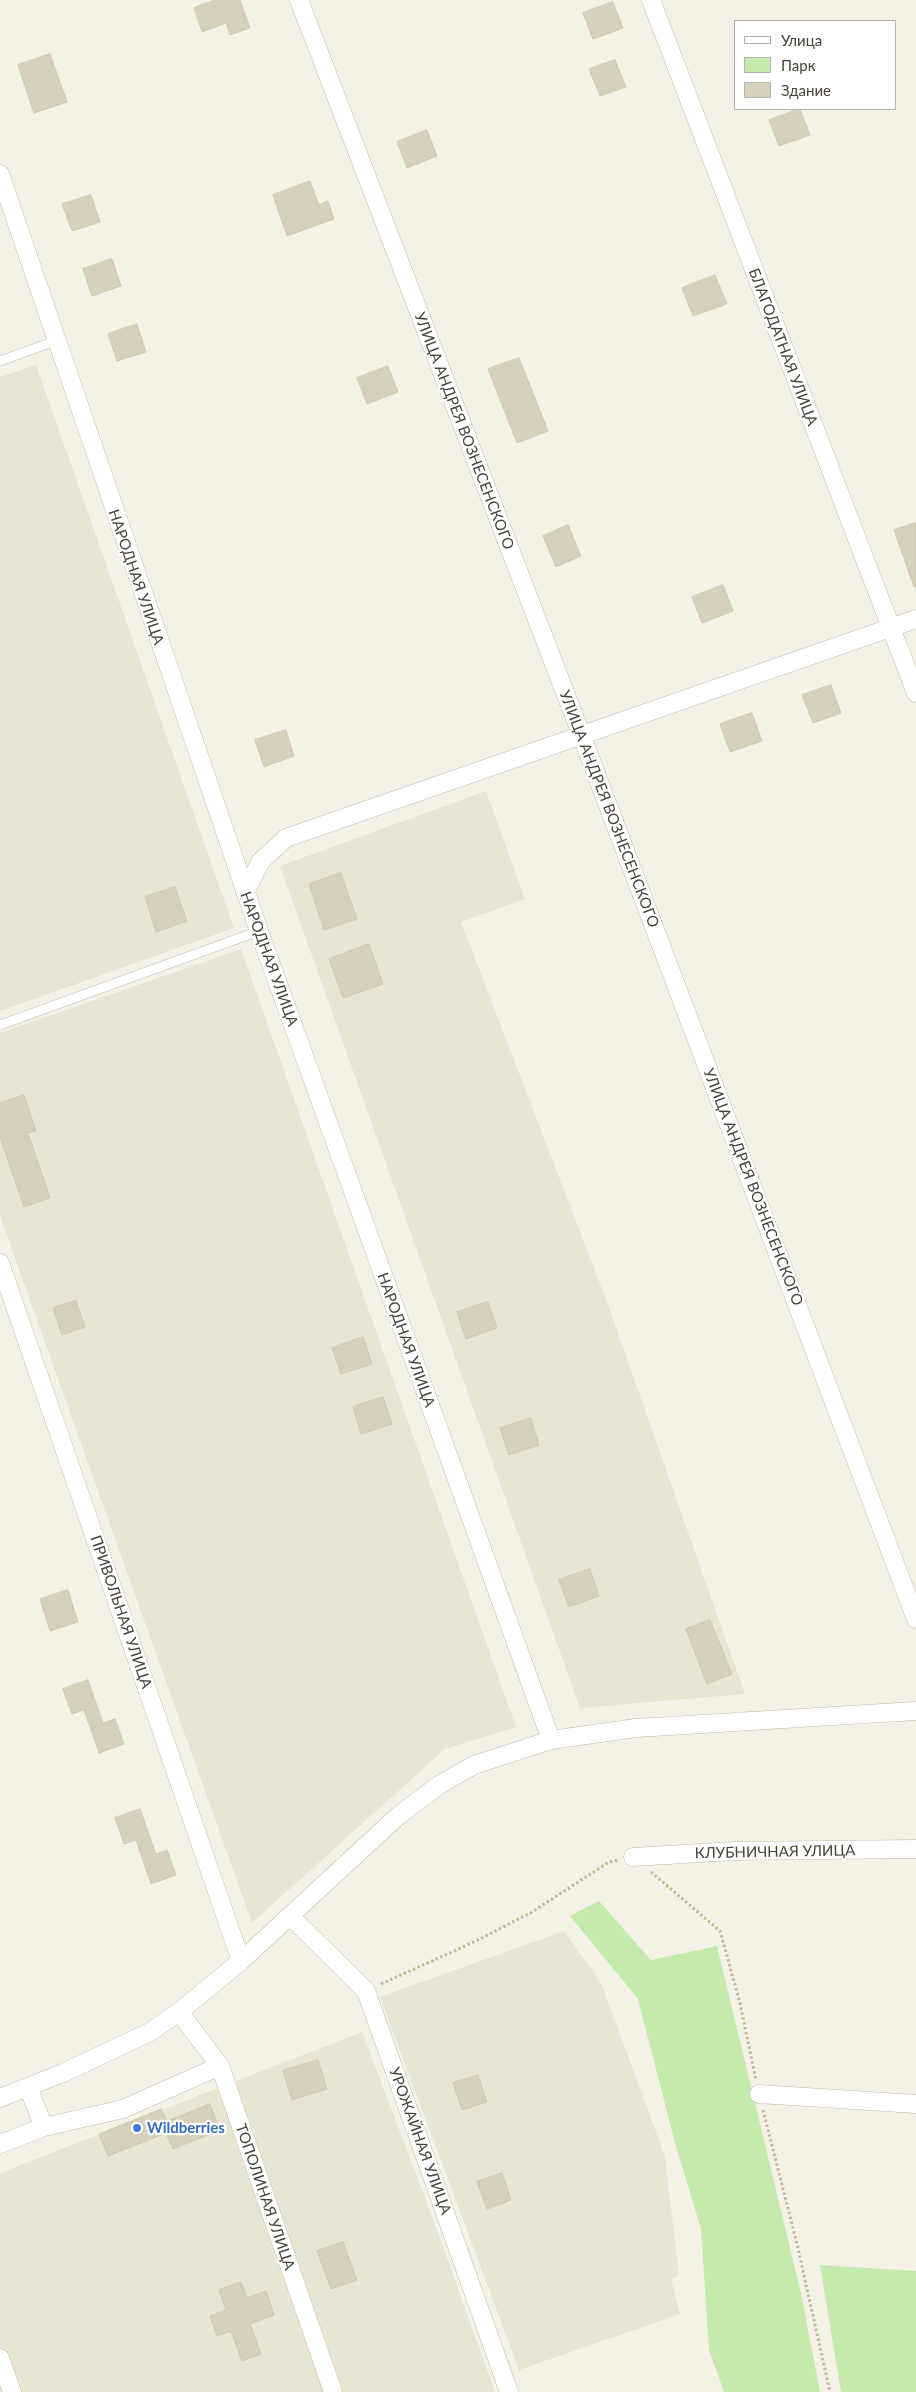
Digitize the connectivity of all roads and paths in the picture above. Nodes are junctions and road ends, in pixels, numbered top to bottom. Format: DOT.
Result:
graph roads {
  1 [pos="299,0"];
  2 [pos="651,0"];
  3 [pos="0,174"];
  4 [pos="55,341"];
  5 [pos="0,361"];
  6 [pos="916,619"];
  7 [pos="890,628"];
  8 [pos="916,693"];
  9 [pos="580,734"];
  10 [pos="245,892"];
  11 [pos="259,931"];
  12 [pos="0,1025"];
  13 [pos="0,1263"];
  14 [pos="916,1619"];
  15 [pos="916,1711"];
  16 [pos="551,1740"];
  17 [pos="916,1849"];
  18 [pos="633,1857"];
  19 [pos="290,1916"];
  20 [pos="241,1961"];
  21 [pos="366,1991"];
  22 [pos="179,2012"];
  23 [pos="220,2066"];
  24 [pos="28,2087"];
  25 [pos="759,2094"];
  26 [pos="0,2098"];
  27 [pos="916,2104"];
  28 [pos="44,2127"];
  29 [pos="0,2144"];
  30 [pos="0,2358"];
  31 [pos="12,2392"];
  32 [pos="333,2392"];
  33 [pos="509,2392"];
  34 [pos="830,2392"];
  1 -- 9 [label="street, УЛИЦА АНДРЕЯ ВОЗНЕСЕНСКОГО"];
  2 -- 7 [label="street, БЛАГОДАТНАЯ УЛИЦА"];
  3 -- 4 [label="street, НАРОДНАЯ УЛИЦА"];
  4 -- 5 [label="lane"];
  4 -- 10 [label="street, НАРОДНАЯ УЛИЦА"];
  6 -- 7 [label="street"];
  7 -- 8 [label="street, БЛАГОДАТНАЯ УЛИЦА"];
  7 -- 9 [label="street"];
  9 -- 10 [label="street"];
  9 -- 14 [label="street, УЛИЦА АНДРЕЯ ВОЗНЕСЕНСКОГО"];
  10 -- 11 [label="street, НАРОДНАЯ УЛИЦА"];
  11 -- 12 [label="lane"];
  11 -- 16 [label="street, НАРОДНАЯ УЛИЦА"];
  13 -- 20 [label="street, ПРИВОЛЬНАЯ УЛИЦА"];
  15 -- 16 [label="street"];
  16 -- 19 [label="street"];
  17 -- 18 [label="street, КЛУБНИЧНАЯ УЛИЦА"];
  18 -- 21 [label="path"];
  18 -- 25 [label="path"];
  19 -- 20 [label="street"];
  19 -- 21 [label="street, УРОЖАЙНАЯ УЛИЦА"];
  20 -- 22 [label="street"];
  21 -- 33 [label="street, УРОЖАЙНАЯ УЛИЦА"];
  22 -- 23 [label="street, ТОПОЛИНАЯ УЛИЦА"];
  22 -- 24 [label="street"];
  23 -- 28 [label="street"];
  23 -- 32 [label="street, ТОПОЛИНАЯ УЛИЦА"];
  24 -- 26 [label="street"];
  24 -- 28 [label="street"];
  25 -- 27 [label="street"];
  25 -- 34 [label="path"];
  28 -- 29 [label="street"];
  30 -- 31 [label="street"];
}
